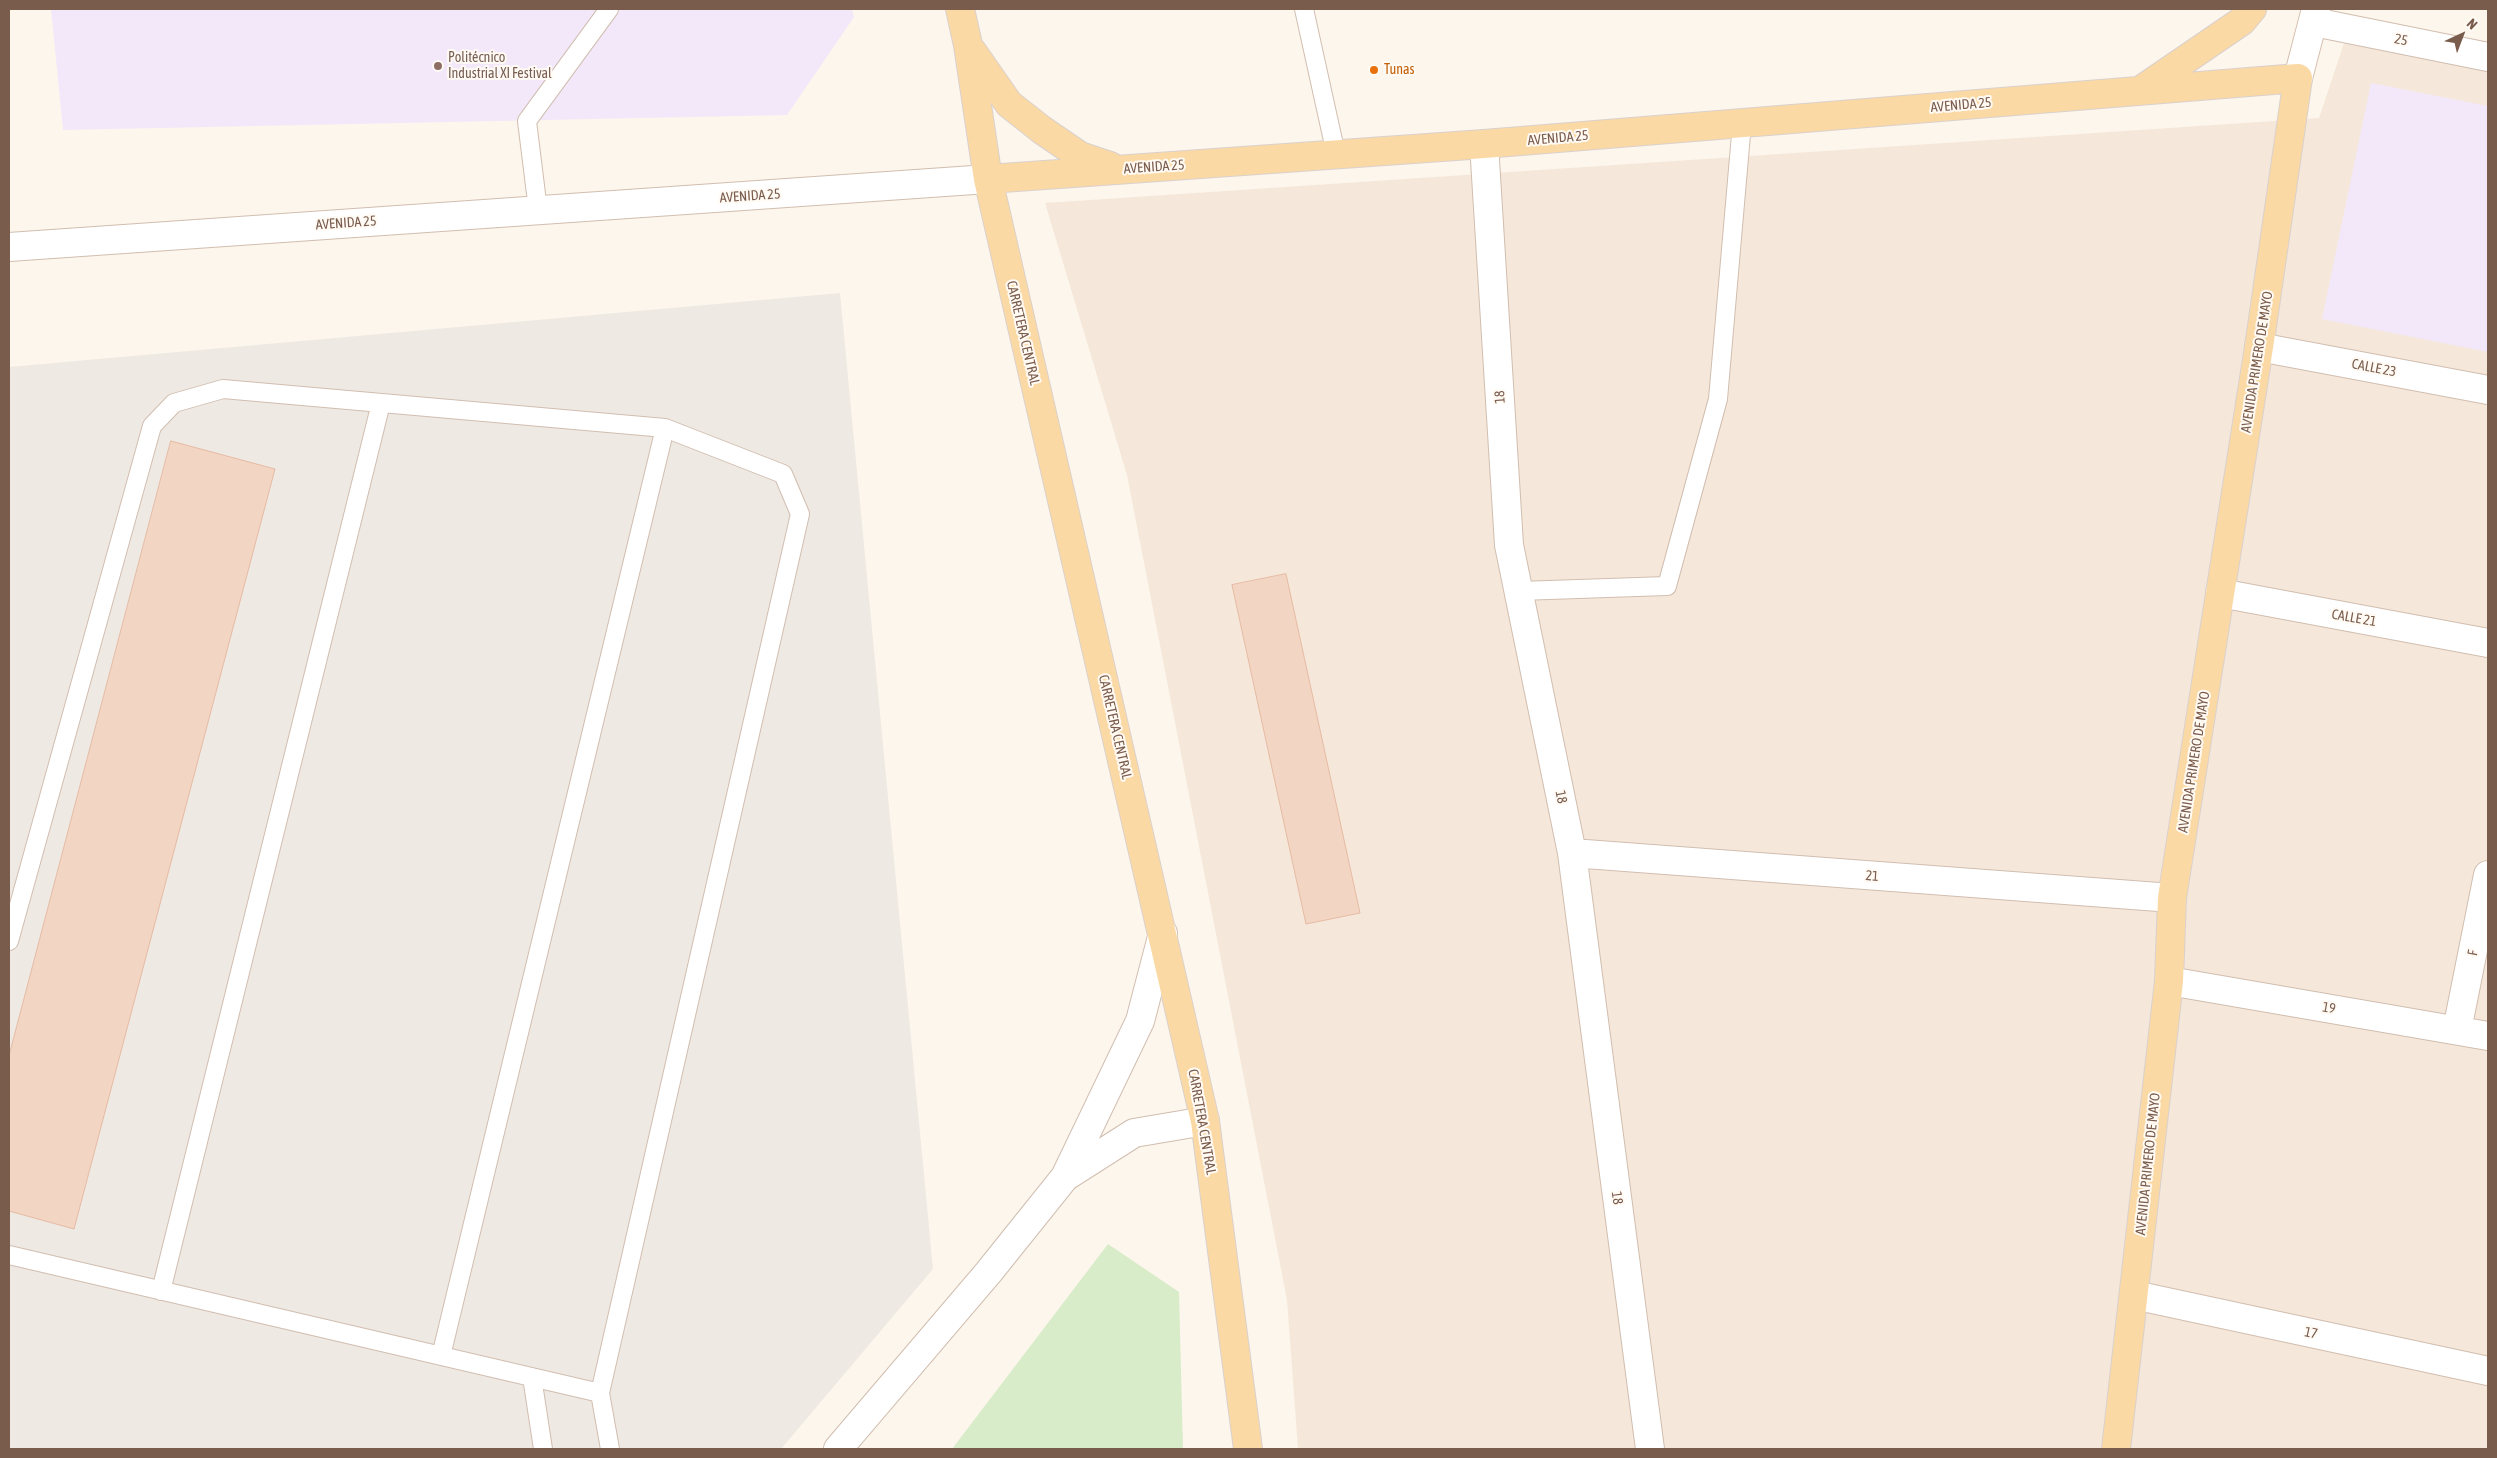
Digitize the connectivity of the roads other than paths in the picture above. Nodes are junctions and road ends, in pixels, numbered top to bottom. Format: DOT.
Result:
graph roads {
  1 [pos="609,9"];
  2 [pos="960,9"];
  3 [pos="1304,9"];
  4 [pos="2252,9"];
  5 [pos="2315,16"];
  6 [pos="968,45"];
  7 [pos="2488,57"];
  8 [pos="2298,78"];
  9 [pos="2140,91"];
  10 [pos="1742,123"];
  11 [pos="1484,144"];
  12 [pos="1336,154"];
  13 [pos="1120,169"];
  14 [pos="988,179"];
  15 [pos="538,210"];
  16 [pos="9,247"];
  17 [pos="2260,347"];
  18 [pos="2488,390"];
  19 [pos="381,403"];
  20 [pos="665,428"];
  21 [pos="1519,591"];
  22 [pos="2220,593"];
  23 [pos="2488,643"];
  24 [pos="1572,853"];
  25 [pos="2488,875"];
  26 [pos="2172,898"];
  27 [pos="1162,933"];
  28 [pos="9,941"];
  29 [pos="2169,981"];
  30 [pos="2457,1030"];
  31 [pos="2488,1036"];
  32 [pos="1205,1121"];
  33 [pos="1066,1177"];
  34 [pos="9,1255"];
  35 [pos="161,1291"];
  36 [pos="2134,1295"];
  37 [pos="441,1356"];
  38 [pos="2488,1371"];
  39 [pos="532,1377"];
  40 [pos="600,1394"];
  41 [pos="543,1449"];
  42 [pos="610,1449"];
  43 [pos="838,1449"];
  44 [pos="1248,1449"];
  45 [pos="1650,1449"];
  46 [pos="2116,1449"];
  1 -- 15 [label="lane"];
  2 -- 6 [label="main road, CARRETERA CENTRAL"];
  3 -- 12 [label="lane"];
  4 -- 9 [label="main road"];
  5 -- 7 [label="street, 25"];
  5 -- 8 [label="street"];
  6 -- 13 [label="main road"];
  6 -- 14 [label="main road, CARRETERA CENTRAL"];
  8 -- 9 [label="main road, AVENIDA 25"];
  8 -- 17 [label="main road, AVENIDA PRIMERO DE MAYO"];
  9 -- 10 [label="main road, AVENIDA 25"];
  10 -- 11 [label="main road, AVENIDA 25"];
  10 -- 21 [label="lane"];
  11 -- 12 [label="main road, AVENIDA 25"];
  11 -- 21 [label="street, 18"];
  12 -- 13 [label="main road, AVENIDA 25"];
  13 -- 14 [label="main road, AVENIDA 25"];
  14 -- 15 [label="street, AVENIDA 25"];
  14 -- 27 [label="main road, CARRETERA CENTRAL"];
  15 -- 16 [label="street, AVENIDA 25"];
  17 -- 18 [label="street, CALLE 23"];
  17 -- 22 [label="main road, AVENIDA PRIMERO DE MAYO"];
  19 -- 20 [label="lane"];
  19 -- 28 [label="lane"];
  19 -- 35 [label="lane"];
  20 -- 37 [label="lane"];
  20 -- 40 [label="lane"];
  21 -- 24 [label="street, 18"];
  22 -- 23 [label="street, CALLE 21"];
  22 -- 26 [label="main road, AVENIDA PRIMERO DE MAYO"];
  24 -- 26 [label="street, 21"];
  24 -- 45 [label="street, 18"];
  25 -- 30 [label="street, F"];
  26 -- 29 [label="main road, AVENIDA PRIMERO DE MAYO"];
  27 -- 32 [label="main road, CARRETERA CENTRAL"];
  27 -- 33 [label="street"];
  29 -- 30 [label="street, 19"];
  29 -- 36 [label="main road, AVENIDA PRIMERO DE MAYO"];
  30 -- 31 [label="street, 19"];
  32 -- 33 [label="street"];
  32 -- 44 [label="main road, CARRETERA CENTRAL"];
  33 -- 43 [label="street"];
  34 -- 35 [label="lane"];
  35 -- 37 [label="lane"];
  36 -- 38 [label="street, 17"];
  36 -- 46 [label="main road, AVENIDA PRIMERO DE MAYO"];
  37 -- 39 [label="lane"];
  39 -- 40 [label="lane"];
  39 -- 41 [label="lane"];
  40 -- 42 [label="lane"];
}
